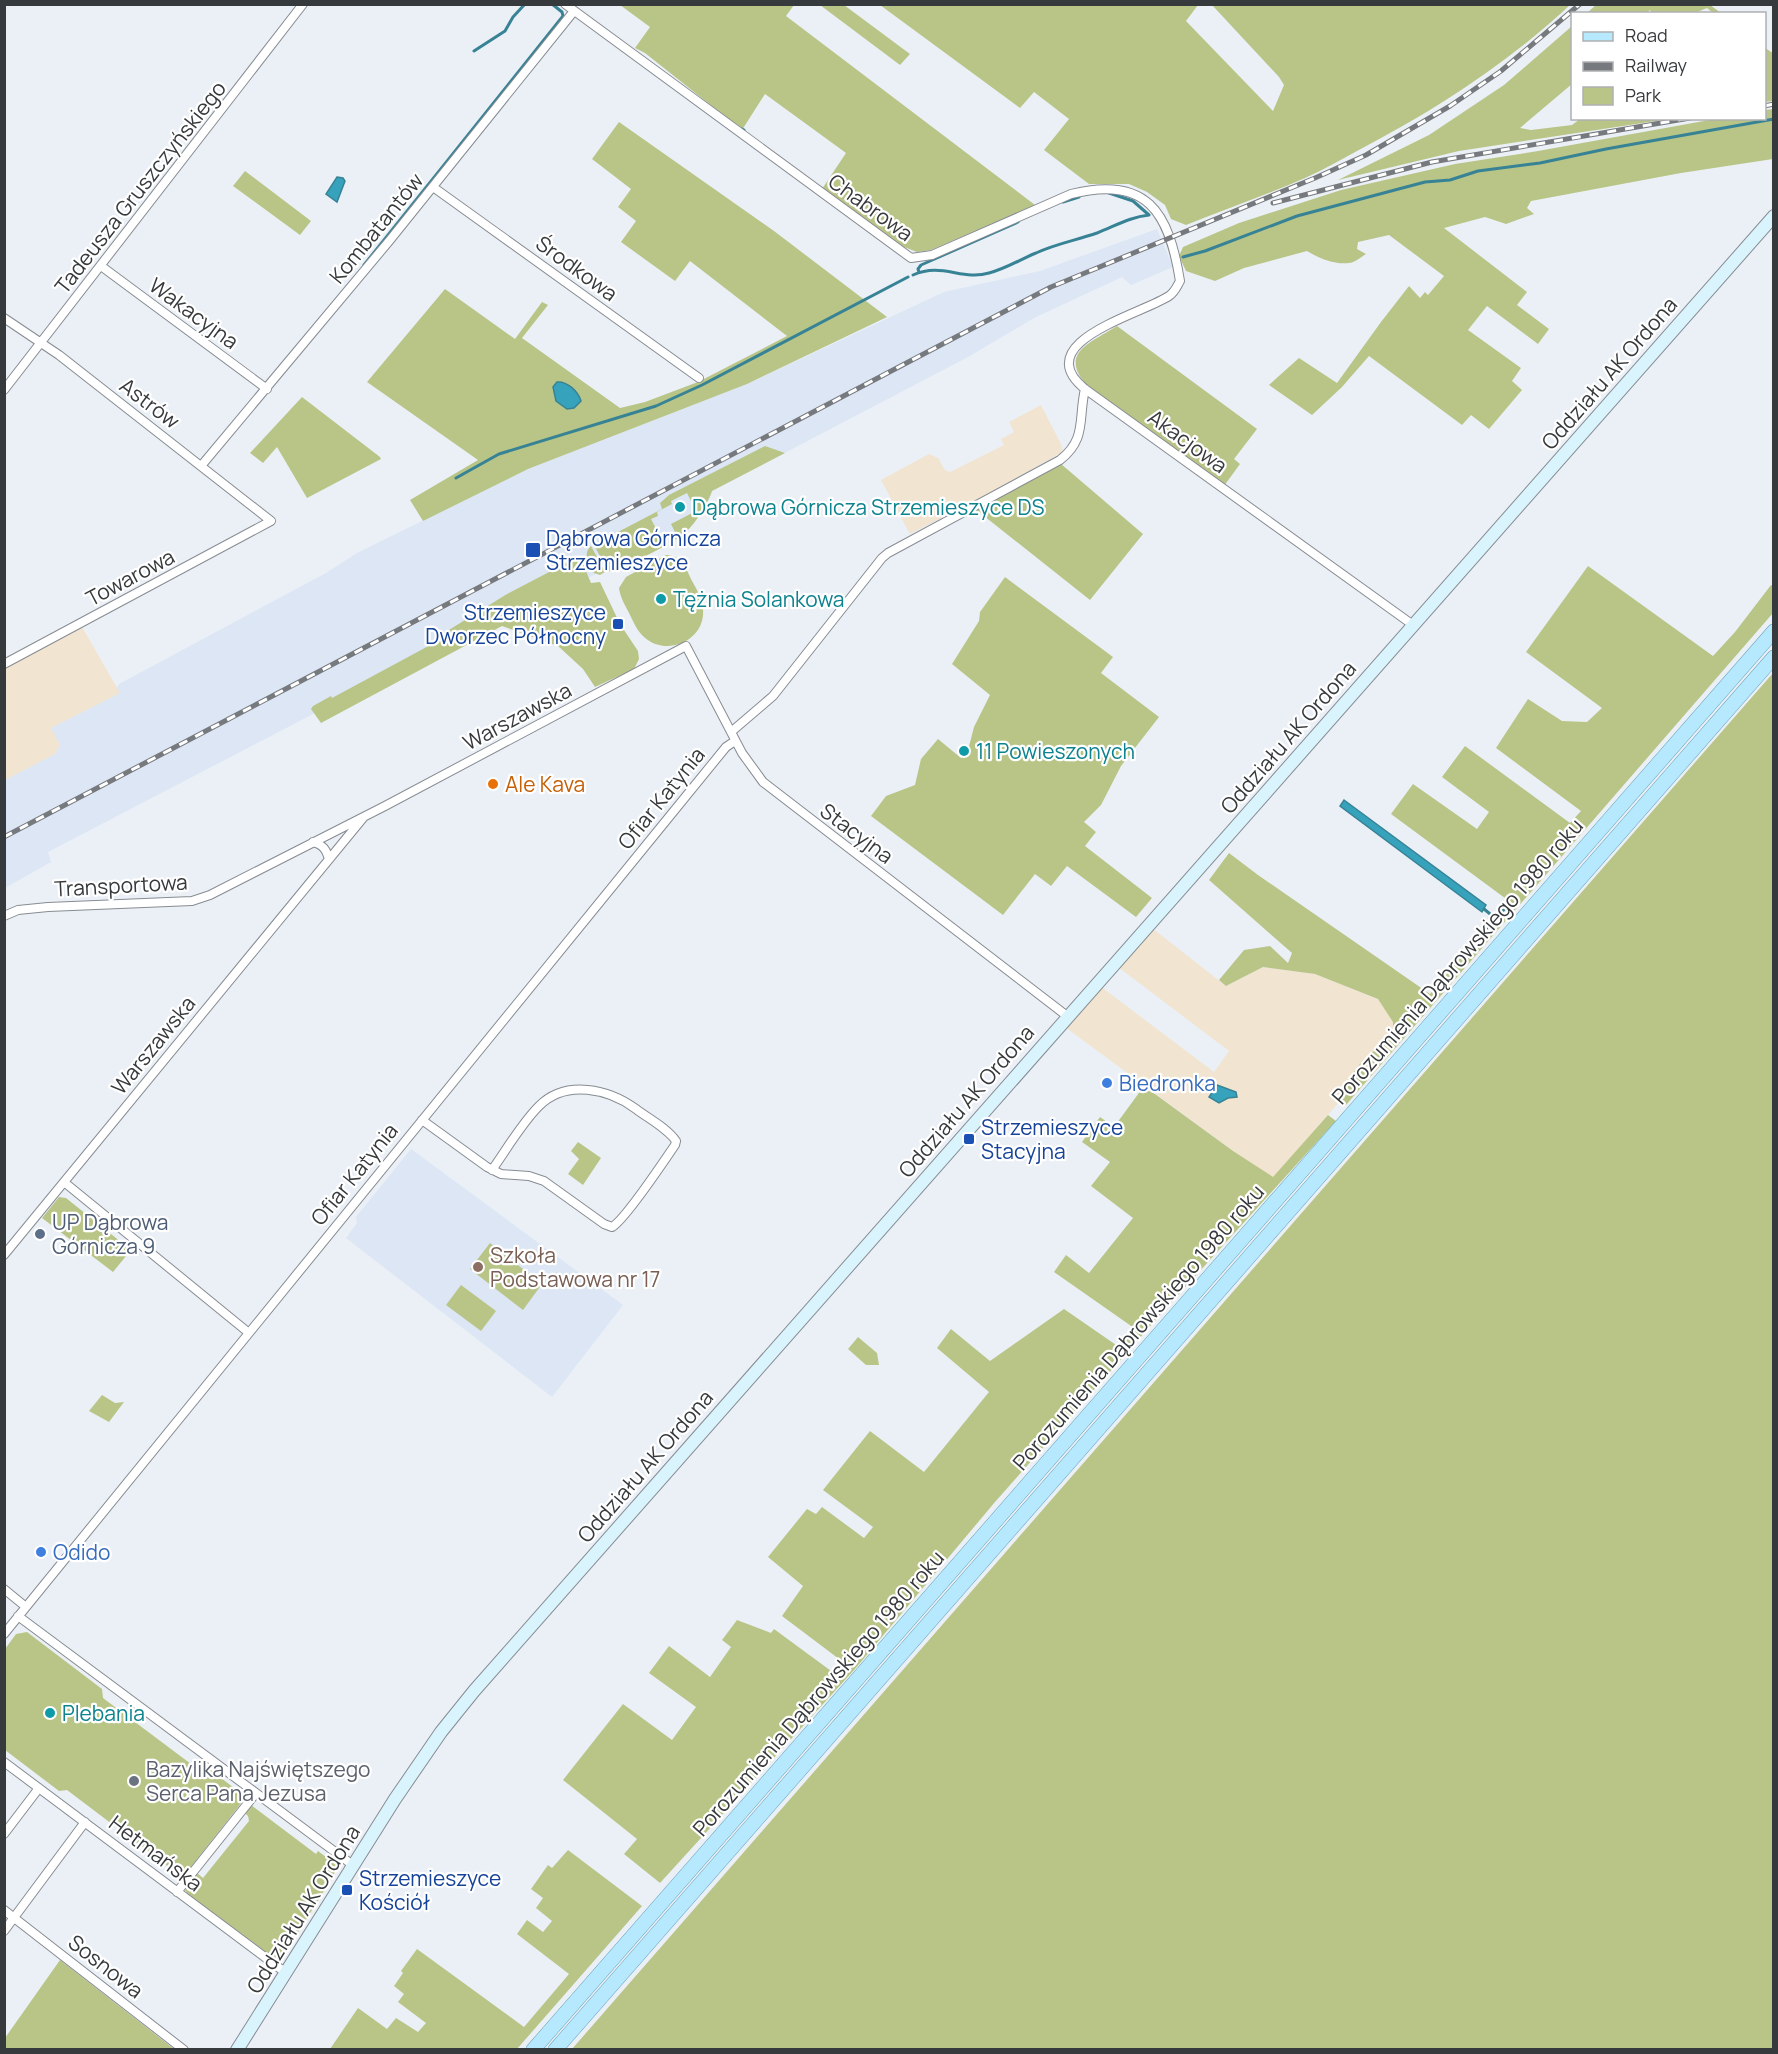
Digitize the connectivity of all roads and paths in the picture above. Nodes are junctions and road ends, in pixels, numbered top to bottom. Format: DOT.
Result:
graph roads {
  1 [pos="303,4"];
  2 [pos="565,4"];
  3 [pos="574,11"];
  4 [pos="434,187"];
  5 [pos="1773,216"];
  6 [pos="101,266"];
  7 [pos="1180,281"];
  8 [pos="4,318"];
  9 [pos="41,344"];
  10 [pos="699,378"];
  11 [pos="267,389"];
  12 [pos="1085,389"];
  13 [pos="4,390"];
  14 [pos="201,466"];
  15 [pos="271,521"];
  16 [pos="1413,625"];
  17 [pos="1773,631"];
  18 [pos="672,654"];
  19 [pos="1773,657"];
  20 [pos="4,664"];
  21 [pos="731,732"];
  22 [pos="735,741"];
  23 [pos="365,816"];
  24 [pos="313,842"];
  25 [pos="329,859"];
  26 [pos="4,916"];
  27 [pos="1067,1016"];
  28 [pos="422,1120"];
  29 [pos="492,1170"];
  30 [pos="64,1182"];
  31 [pos="4,1255"];
  32 [pos="249,1333"];
  33 [pos="4,1589"];
  34 [pos="26,1607"];
  35 [pos="18,1616"];
  36 [pos="4,1634"];
  37 [pos="4,1762"];
  38 [pos="39,1788"];
  39 [pos="256,1793"];
  40 [pos="86,1822"];
  41 [pos="4,1834"];
  42 [pos="354,1866"];
  43 [pos="177,1892"];
  44 [pos="4,1910"];
  45 [pos="14,1918"];
  46 [pos="4,1931"];
  47 [pos="286,1973"];
  48 [pos="184,2049"];
  49 [pos="237,2049"];
  50 [pos="533,2049"];
  51 [pos="555,2049"];
  1 -- 6 [label="street, Tadeusza Gruszczyńskiego"];
  2 -- 3 [label="street, Chabrowa"];
  3 -- 4 [label="street, Kombatantów"];
  3 -- 7 [label="street, Chabrowa"];
  4 -- 10 [label="street, Środkowa"];
  4 -- 11 [label="street, Kombatantów"];
  5 -- 16 [label="street, Oddziału AK Ordona"];
  6 -- 9 [label="street, Tadeusza Gruszczyńskiego"];
  6 -- 11 [label="street, Wakacyjna"];
  7 -- 12 [label="street, Akacjowa"];
  8 -- 9 [label="street, Astrów"];
  9 -- 13 [label="street, Tadeusza Gruszczyńskiego"];
  9 -- 14 [label="street, Astrów"];
  11 -- 14 [label="street, Kombatantów"];
  12 -- 16 [label="street, Akacjowa"];
  12 -- 21 [label="street"];
  14 -- 15 [label="street, Astrów"];
  15 -- 20 [label="street, Towarowa"];
  16 -- 27 [label="street, Oddziału AK Ordona"];
  17 -- 50 [label="main road, Porozumienia Dąbrowskiego 1980 roku"];
  18 -- 21 [label="street, Stacyjna"];
  18 -- 23 [label="street, Warszawska"];
  19 -- 51 [label="main road, Porozumienia Dąbrowskiego 1980 roku"];
  21 -- 22 [label="street, Stacyjna"];
  22 -- 27 [label="street, Stacyjna"];
  22 -- 28 [label="street, Ofiar Katynia"];
  23 -- 24 [label="street, Transportowa"];
  23 -- 25 [label="street, Warszawska"];
  24 -- 25 [label="street"];
  24 -- 26 [label="street, Transportowa"];
  25 -- 30 [label="street, Warszawska"];
  27 -- 42 [label="street, Oddziału AK Ordona"];
  28 -- 29 [label="street"];
  28 -- 32 [label="street, Ofiar Katynia"];
  29 -- 29 [label="street"];
  30 -- 31 [label="street, Warszawska"];
  30 -- 32 [label="street"];
  32 -- 34 [label="street, Ofiar Katynia"];
  33 -- 34 [label="street"];
  34 -- 35 [label="street, Ofiar Katynia"];
  35 -- 36 [label="street, Ofiar Katynia"];
  35 -- 39 [label="street"];
  37 -- 38 [label="street, Hetmańska"];
  38 -- 40 [label="street, Hetmańska"];
  38 -- 41 [label="street"];
  39 -- 42 [label="street"];
  39 -- 43 [label="street"];
  40 -- 43 [label="street, Hetmańska"];
  40 -- 45 [label="street"];
  42 -- 47 [label="street, Oddziału AK Ordona"];
  43 -- 47 [label="street, Hetmańska"];
  44 -- 45 [label="street, Sosnowa"];
  45 -- 46 [label="street"];
  45 -- 48 [label="street, Sosnowa"];
  47 -- 49 [label="street, Oddziału AK Ordona"];
}
